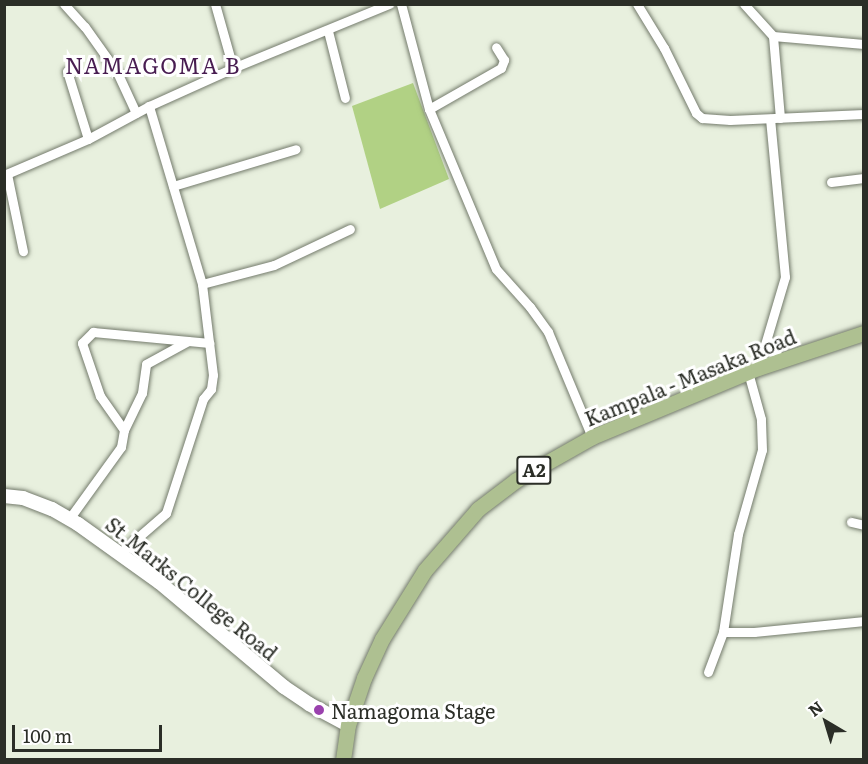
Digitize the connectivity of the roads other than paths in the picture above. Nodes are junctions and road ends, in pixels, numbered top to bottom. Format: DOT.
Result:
graph roads {
  1 [pos="64,4"];
  2 [pos="215,4"];
  3 [pos="389,4"];
  4 [pos="401,4"];
  5 [pos="744,4"];
  6 [pos="638,5"];
  7 [pos="328,31"];
  8 [pos="773,36"];
  9 [pos="864,44"];
  10 [pos="496,47"];
  11 [pos="233,68"];
  12 [pos="67,71"];
  13 [pos="345,98"];
  14 [pos="149,106"];
  15 [pos="429,109"];
  16 [pos="136,113"];
  17 [pos="864,114"];
  18 [pos="775,118"];
  19 [pos="88,139"];
  20 [pos="296,149"];
  21 [pos="6,174"];
  22 [pos="864,178"];
  23 [pos="831,182"];
  24 [pos="173,186"];
  25 [pos="350,229"];
  26 [pos="23,251"];
  27 [pos="202,284"];
  28 [pos="864,333"];
  29 [pos="768,340"];
  30 [pos="189,341"];
  31 [pos="209,343"];
  32 [pos="781,360"];
  33 [pos="753,370"];
  34 [pos="124,430"];
  35 [pos="592,437"];
  36 [pos="4,496"];
  37 [pos="69,519"];
  38 [pos="851,522"];
  39 [pos="864,525"];
  40 [pos="120,553"];
  41 [pos="864,621"];
  42 [pos="723,632"];
  43 [pos="708,672"];
  44 [pos="348,725"];
  45 [pos="343,759"];
  1 -- 16 [label="street"];
  2 -- 11 [label="street"];
  3 -- 7 [label="street"];
  4 -- 15 [label="street"];
  5 -- 8 [label="street"];
  6 -- 18 [label="street"];
  7 -- 11 [label="street"];
  7 -- 13 [label="street"];
  8 -- 9 [label="street"];
  8 -- 18 [label="street"];
  10 -- 15 [label="street"];
  11 -- 14 [label="street"];
  12 -- 19 [label="street"];
  14 -- 16 [label="street"];
  14 -- 24 [label="street"];
  15 -- 35 [label="street"];
  16 -- 19 [label="street"];
  17 -- 18 [label="street"];
  18 -- 29 [label="street"];
  19 -- 21 [label="street"];
  20 -- 24 [label="street"];
  21 -- 26 [label="street"];
  22 -- 23 [label="street"];
  24 -- 27 [label="street"];
  25 -- 27 [label="street"];
  27 -- 31 [label="street"];
  28 -- 32 [label="main road, Kampala - Masaka Road / A2"];
  29 -- 32 [label="street"];
  29 -- 33 [label="street"];
  30 -- 31 [label="street"];
  30 -- 34 [label="street"];
  30 -- 34 [label="street"];
  31 -- 40 [label="street"];
  32 -- 33 [label="main road, Kampala - Masaka Road / A2"];
  33 -- 35 [label="main road, Kampala - Masaka Road / A2"];
  33 -- 42 [label="street"];
  34 -- 37 [label="street"];
  35 -- 44 [label="main road, Kampala - Masaka Road / A2"];
  36 -- 37 [label="main road, St.Marks College Road"];
  37 -- 40 [label="main road, St.Marks College Road"];
  38 -- 39 [label="street"];
  40 -- 44 [label="main road, St.Marks College Road"];
  41 -- 42 [label="street"];
  42 -- 43 [label="street"];
  44 -- 45 [label="main road, Kampala - Masaka Road / A2"];
}
